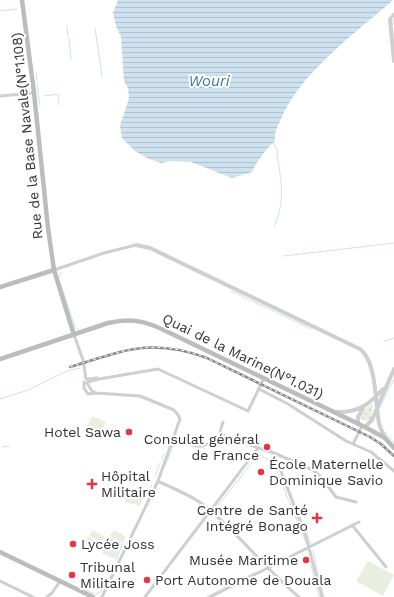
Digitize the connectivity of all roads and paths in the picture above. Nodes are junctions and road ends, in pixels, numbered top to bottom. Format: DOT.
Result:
graph roads {
  1 [pos="22,0"];
  2 [pos="394,14"];
  3 [pos="390,18"];
  4 [pos="394,61"];
  5 [pos="34,93"];
  6 [pos="0,96"];
  7 [pos="136,245"];
  8 [pos="54,270"];
  9 [pos="0,287"];
  10 [pos="74,335"];
  11 [pos="0,359"];
  12 [pos="394,369"];
  13 [pos="264,378"];
  14 [pos="86,381"];
  15 [pos="386,386"];
  16 [pos="259,389"];
  17 [pos="96,393"];
  18 [pos="376,398"];
  19 [pos="364,406"];
  20 [pos="377,409"];
  21 [pos="333,412"];
  22 [pos="222,422"];
  23 [pos="362,425"];
  24 [pos="226,437"];
  25 [pos="385,438"];
  26 [pos="173,440"];
  27 [pos="353,444"];
  28 [pos="258,448"];
  29 [pos="394,448"];
  30 [pos="274,453"];
  31 [pos="394,471"];
  32 [pos="158,481"];
  33 [pos="356,502"];
  34 [pos="211,510"];
  35 [pos="359,522"];
  36 [pos="352,526"];
  37 [pos="309,548"];
  38 [pos="0,552"];
  39 [pos="386,567"];
  40 [pos="268,568"];
  41 [pos="0,580"];
  42 [pos="60,581"];
  43 [pos="33,597"];
  44 [pos="47,597"];
  45 [pos="93,597"];
  46 [pos="102,597"];
  47 [pos="145,597"];
  48 [pos="210,597"];
  49 [pos="299,597"];
  50 [pos="322,597"];
  1 -- 5 [label="main road, Rue de la Base Navale(N°1.108)"];
  2 -- 3 [label="street"];
  3 -- 4 [label="street"];
  5 -- 6 [label="street"];
  5 -- 8 [label="main road, Rue de la Base Navale(N°1.108)"];
  7 -- 8 [label="street"];
  7 -- 18 [label="street"];
  8 -- 9 [label="main road"];
  8 -- 10 [label="main road"];
  10 -- 11 [label="main road, Quai de la Marine(N°1.031)"];
  10 -- 13 [label="main road, Quai de la Marine(N°1.031)"];
  10 -- 14 [label="street"];
  12 -- 15 [label="street"];
  13 -- 16 [label="street"];
  13 -- 21 [label="main road, Quai de la Marine(N°1.031)"];
  14 -- 16 [label="street"];
  14 -- 17 [label="street"];
  14 -- 17 [label="street"];
  15 -- 18 [label="street"];
  15 -- 20 [label="street"];
  16 -- 27 [label="street"];
  17 -- 26 [label="street"];
  18 -- 19 [label="street"];
  18 -- 20 [label="street"];
  19 -- 21 [label="street"];
  19 -- 23 [label="street"];
  20 -- 23 [label="street"];
  20 -- 25 [label="street"];
  21 -- 23 [label="main road, Quai de la Marine(N°1.031)"];
  22 -- 24 [label="street"];
  23 -- 25 [label="main road, Quai de la Marine(N°1.031)"];
  23 -- 27 [label="street"];
  24 -- 26 [label="street"];
  24 -- 28 [label="street"];
  25 -- 29 [label="main road, Quai de la Marine(N°1.031)"];
  26 -- 32 [label="street"];
  27 -- 31 [label="street"];
  28 -- 30 [label="street"];
  28 -- 34 [label="street"];
  30 -- 33 [label="street"];
  30 -- 37 [label="street"];
  32 -- 34 [label="street"];
  32 -- 46 [label="street"];
  34 -- 40 [label="street"];
  34 -- 47 [label="street"];
  35 -- 36 [label="street"];
  36 -- 37 [label="street"];
  36 -- 39 [label="street"];
  37 -- 40 [label="street"];
  37 -- 50 [label="street"];
  38 -- 42 [label="main road"];
  40 -- 48 [label="street"];
  40 -- 49 [label="street"];
  41 -- 43 [label="street"];
  42 -- 44 [label="street"];
  42 -- 45 [label="main road"];
}
